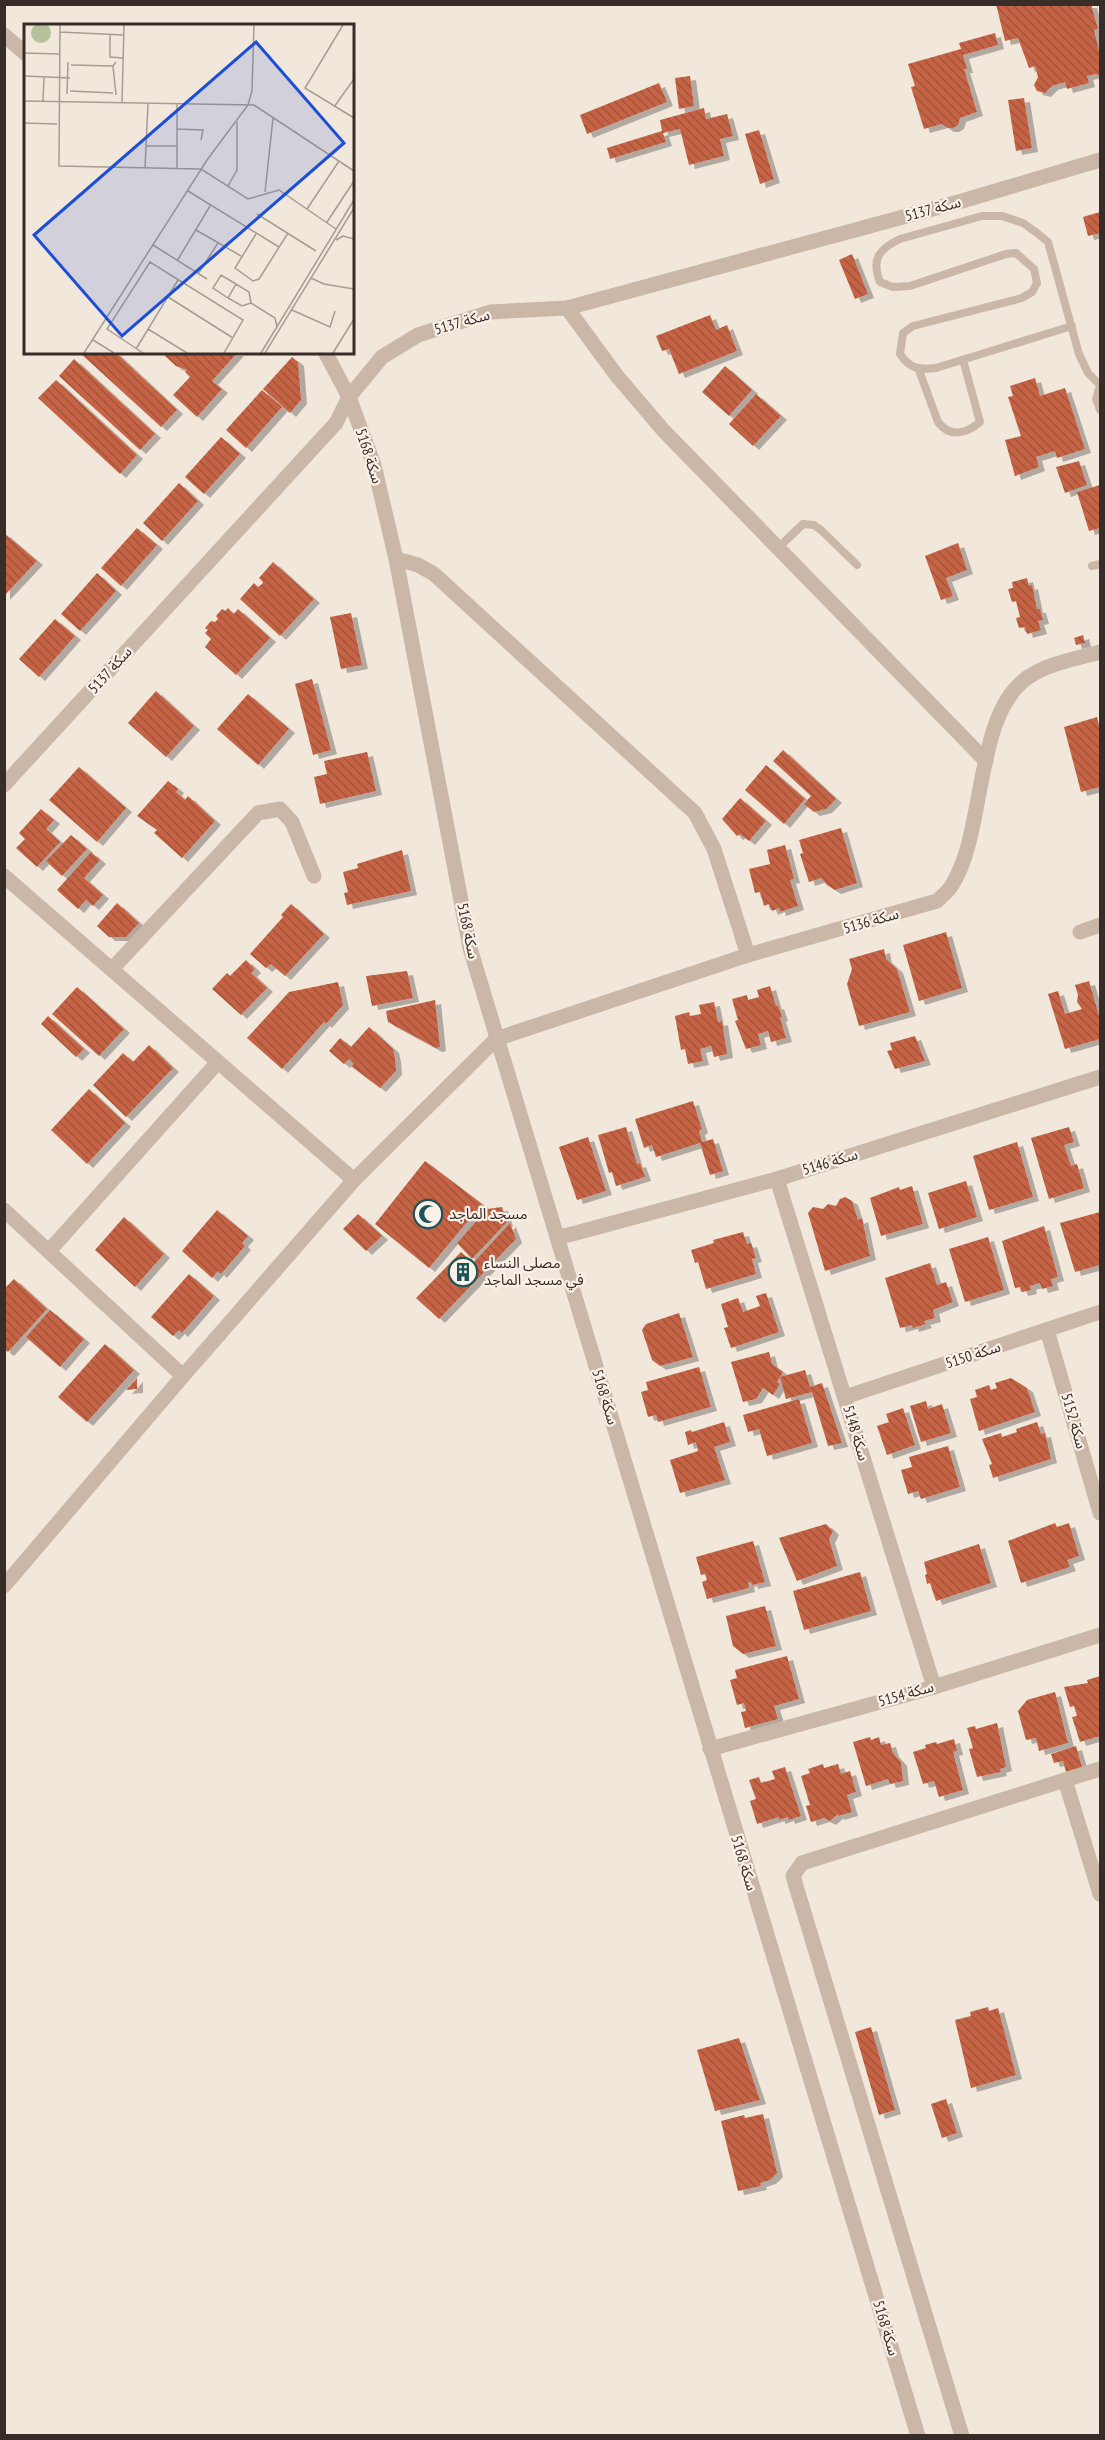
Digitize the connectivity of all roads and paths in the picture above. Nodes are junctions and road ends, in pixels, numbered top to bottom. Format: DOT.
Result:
graph roads {
  1 [pos="4,35"];
  2 [pos="24,52"];
  3 [pos="1101,160"];
  4 [pos="567,308"];
  5 [pos="1072,326"];
  6 [pos="326,354"];
  7 [pos="963,360"];
  8 [pos="919,370"];
  9 [pos="1101,386"];
  10 [pos="349,397"];
  11 [pos="1101,410"];
  12 [pos="778,548"];
  13 [pos="396,559"];
  14 [pos="857,565"];
  15 [pos="1101,652"];
  16 [pos="986,762"];
  17 [pos="4,785"];
  18 [pos="4,876"];
  19 [pos="314,876"];
  20 [pos="1101,926"];
  21 [pos="1080,932"];
  22 [pos="748,955"];
  23 [pos="112,969"];
  24 [pos="496,1039"];
  25 [pos="219,1062"];
  26 [pos="1101,1077"];
  27 [pos="777,1179"];
  28 [pos="354,1180"];
  29 [pos="4,1210"];
  30 [pos="558,1238"];
  31 [pos="49,1251"];
  32 [pos="1101,1312"];
  33 [pos="1047,1330"];
  34 [pos="183,1376"];
  35 [pos="845,1397"];
  36 [pos="1101,1513"];
  37 [pos="4,1586"];
  38 [pos="1101,1635"];
  39 [pos="934,1687"];
  40 [pos="710,1749"];
  41 [pos="1101,1769"];
  42 [pos="1065,1780"];
  43 [pos="1101,1894"];
  44 [pos="918,2436"];
  45 [pos="962,2436"];
  1 -- 2 [label="street"];
  3 -- 4 [label="street, سكة 5137"];
  4 -- 10 [label="street, سكة 5137"];
  4 -- 12 [label="street"];
  5 -- 7 [label="lane"];
  5 -- 8 [label="lane"];
  5 -- 9 [label="lane"];
  6 -- 10 [label="street, سكة 5168"];
  7 -- 8 [label="lane"];
  7 -- 8 [label="lane"];
  9 -- 11 [label="lane"];
  10 -- 13 [label="street, سكة 5168"];
  10 -- 17 [label="street, سكة 5137"];
  12 -- 14 [label="lane"];
  12 -- 16 [label="street"];
  13 -- 22 [label="street"];
  13 -- 24 [label="street, سكة 5168"];
  15 -- 16 [label="street, سكة 5136"];
  16 -- 22 [label="street, سكة 5136"];
  18 -- 23 [label="street"];
  19 -- 23 [label="street"];
  20 -- 21 [label="street"];
  22 -- 24 [label="street, سكة 5136"];
  23 -- 25 [label="street"];
  24 -- 28 [label="street"];
  24 -- 30 [label="street, سكة 5168"];
  25 -- 28 [label="street"];
  25 -- 31 [label="street"];
  26 -- 27 [label="street, سكة 5146"];
  27 -- 30 [label="street, سكة 5146"];
  27 -- 35 [label="street, سكة 5148"];
  28 -- 34 [label="street"];
  29 -- 31 [label="street"];
  30 -- 40 [label="street, سكة 5168"];
  31 -- 34 [label="street"];
  32 -- 33 [label="street, سكة 5150"];
  33 -- 35 [label="street, سكة 5150"];
  33 -- 36 [label="street, سكة 5152"];
  34 -- 37 [label="street"];
  35 -- 39 [label="street, سكة 5148"];
  38 -- 39 [label="street, سكة 5154"];
  39 -- 40 [label="street, سكة 5154"];
  40 -- 44 [label="street, سكة 5168"];
  41 -- 42 [label="street"];
  42 -- 43 [label="street"];
  42 -- 45 [label="street"];
}
